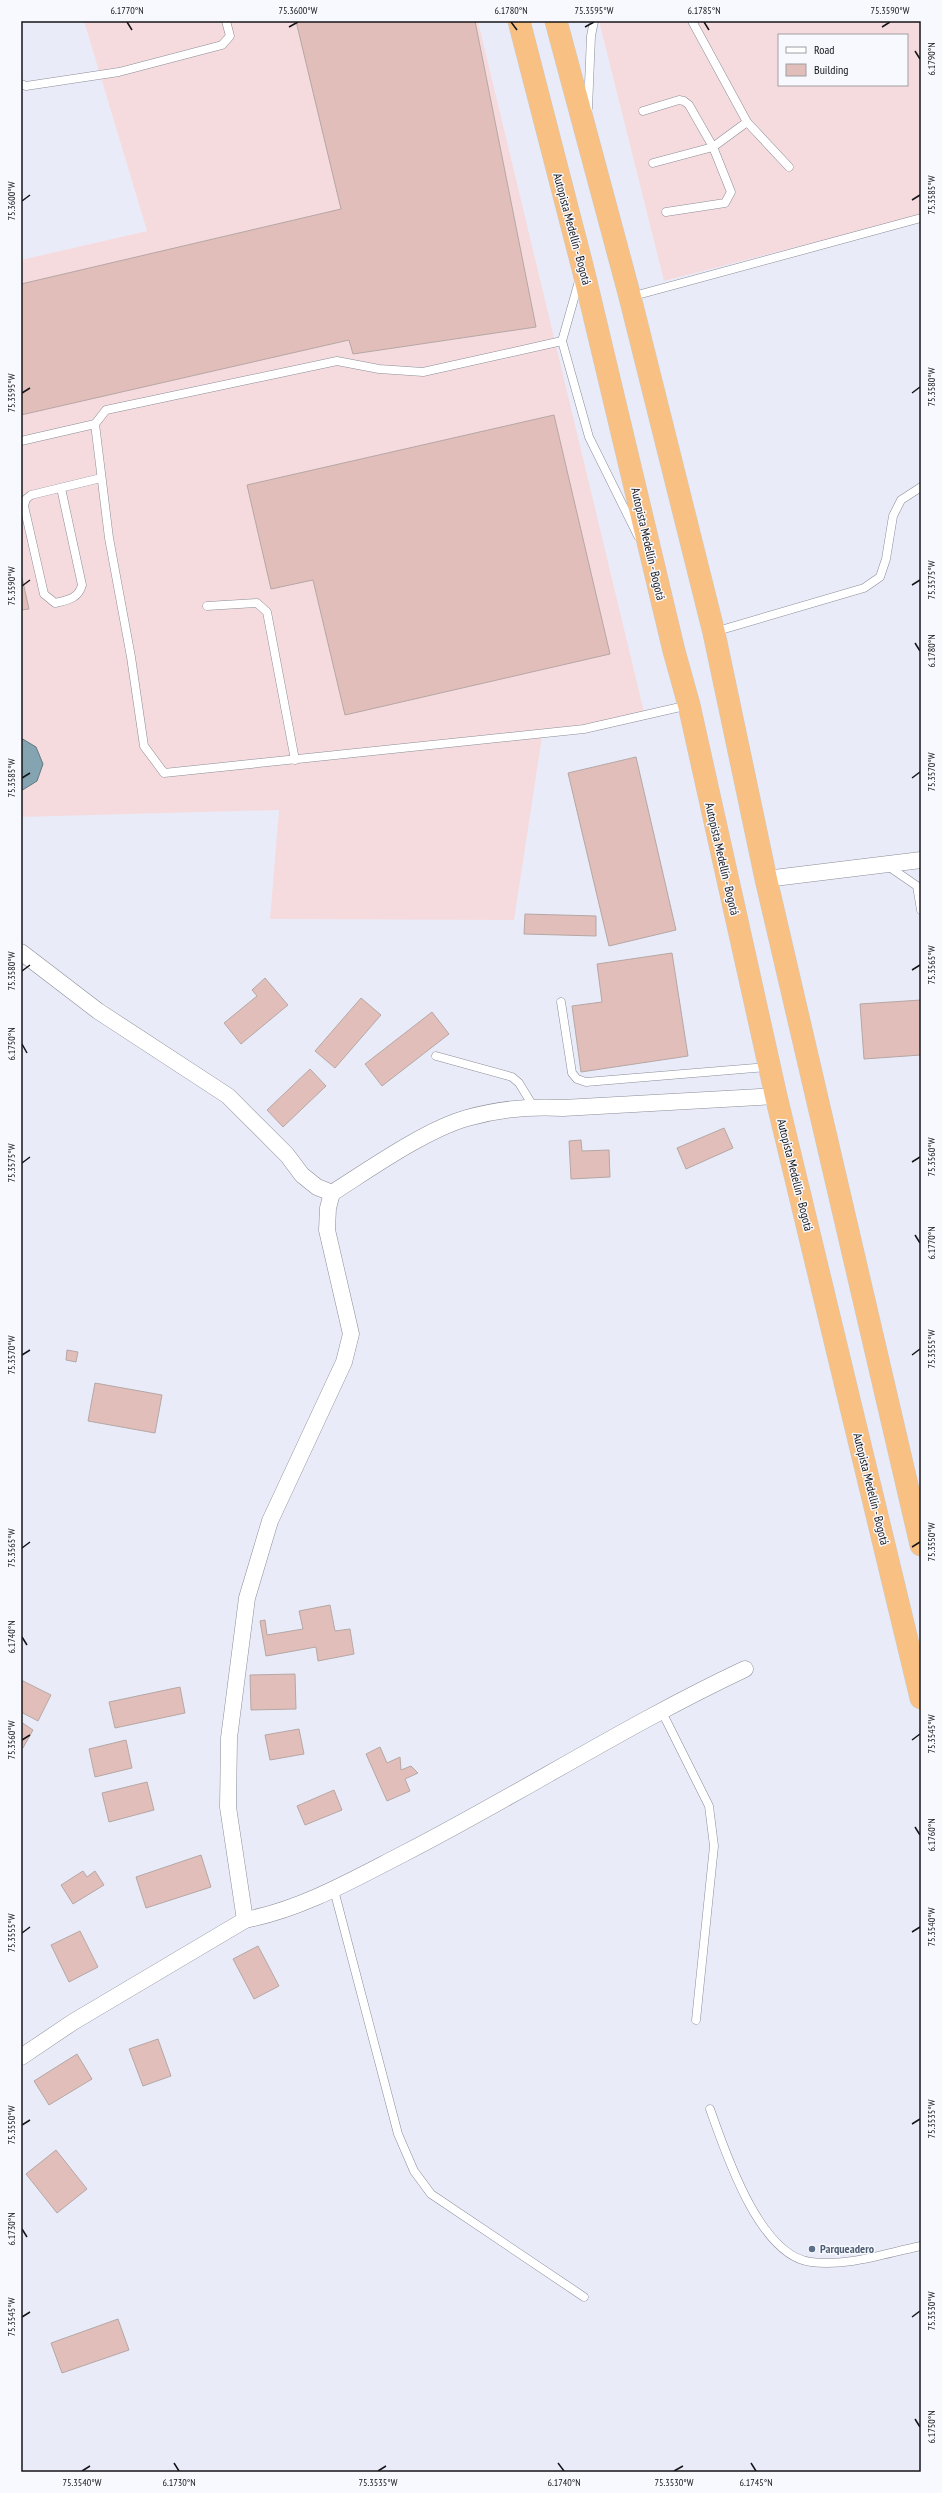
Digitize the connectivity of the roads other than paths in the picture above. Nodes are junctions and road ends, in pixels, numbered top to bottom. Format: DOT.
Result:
graph roads {
  1 [pos="226,21"];
  2 [pos="519,21"];
  3 [pos="556,21"];
  4 [pos="594,21"];
  5 [pos="692,21"];
  6 [pos="21,84"];
  7 [pos="643,111"];
  8 [pos="747,122"];
  9 [pos="586,141"];
  10 [pos="713,147"];
  11 [pos="653,163"];
  12 [pos="789,167"];
  13 [pos="666,212"];
  14 [pos="921,218"];
  15 [pos="583,268"];
  16 [pos="630,297"];
  17 [pos="562,341"];
  18 [pos="95,424"];
  19 [pos="21,441"];
  20 [pos="101,478"];
  21 [pos="921,487"];
  22 [pos="61,488"];
  23 [pos="655,571"];
  24 [pos="207,606"];
  25 [pos="714,633"];
  26 [pos="689,705"];
  27 [pos="295,760"];
  28 [pos="921,860"];
  29 [pos="885,864"];
  30 [pos="766,879"];
  31 [pos="921,910"];
  32 [pos="21,952"];
  33 [pos="561,1002"];
  34 [pos="436,1056"];
  35 [pos="770,1067"];
  36 [pos="776,1096"];
  37 [pos="533,1106"];
  38 [pos="332,1193"];
  39 [pos="921,1545"];
  40 [pos="745,1669"];
  41 [pos="921,1698"];
  42 [pos="661,1710"];
  43 [pos="334,1890"];
  44 [pos="245,1920"];
  45 [pos="696,2020"];
  46 [pos="21,2057"];
  47 [pos="710,2109"];
  48 [pos="921,2246"];
  49 [pos="584,2297"];
  1 -- 6 [label="lane"];
  2 -- 15 [label="highway, Autopista Medellín - Bogotá"];
  3 -- 9 [label="highway"];
  4 -- 9 [label="lane"];
  5 -- 8 [label="lane"];
  7 -- 10 [label="lane"];
  8 -- 10 [label="lane"];
  8 -- 12 [label="lane"];
  9 -- 16 [label="highway"];
  10 -- 11 [label="lane"];
  10 -- 13 [label="lane"];
  14 -- 16 [label="lane"];
  15 -- 17 [label="lane"];
  15 -- 23 [label="highway, Autopista Medellín - Bogotá"];
  16 -- 25 [label="highway"];
  17 -- 18 [label="lane"];
  17 -- 23 [label="lane"];
  18 -- 19 [label="lane"];
  18 -- 20 [label="lane"];
  20 -- 22 [label="lane"];
  20 -- 27 [label="lane"];
  21 -- 25 [label="lane"];
  22 -- 22 [label="lane"];
  23 -- 26 [label="highway, Autopista Medellín - Bogotá"];
  24 -- 27 [label="lane"];
  25 -- 30 [label="highway"];
  26 -- 27 [label="lane"];
  26 -- 35 [label="highway, Autopista Medellín - Bogotá"];
  28 -- 29 [label="street"];
  29 -- 30 [label="street"];
  29 -- 31 [label="lane"];
  30 -- 39 [label="highway"];
  32 -- 38 [label="street"];
  33 -- 35 [label="lane"];
  34 -- 37 [label="lane"];
  35 -- 36 [label="highway, Autopista Medellín - Bogotá"];
  36 -- 37 [label="street"];
  36 -- 41 [label="highway, Autopista Medellín - Bogotá"];
  37 -- 38 [label="street"];
  38 -- 44 [label="street"];
  40 -- 42 [label="street"];
  42 -- 43 [label="street"];
  42 -- 45 [label="lane"];
  43 -- 44 [label="street"];
  43 -- 49 [label="lane"];
  44 -- 46 [label="street"];
  47 -- 48 [label="lane"];
}
